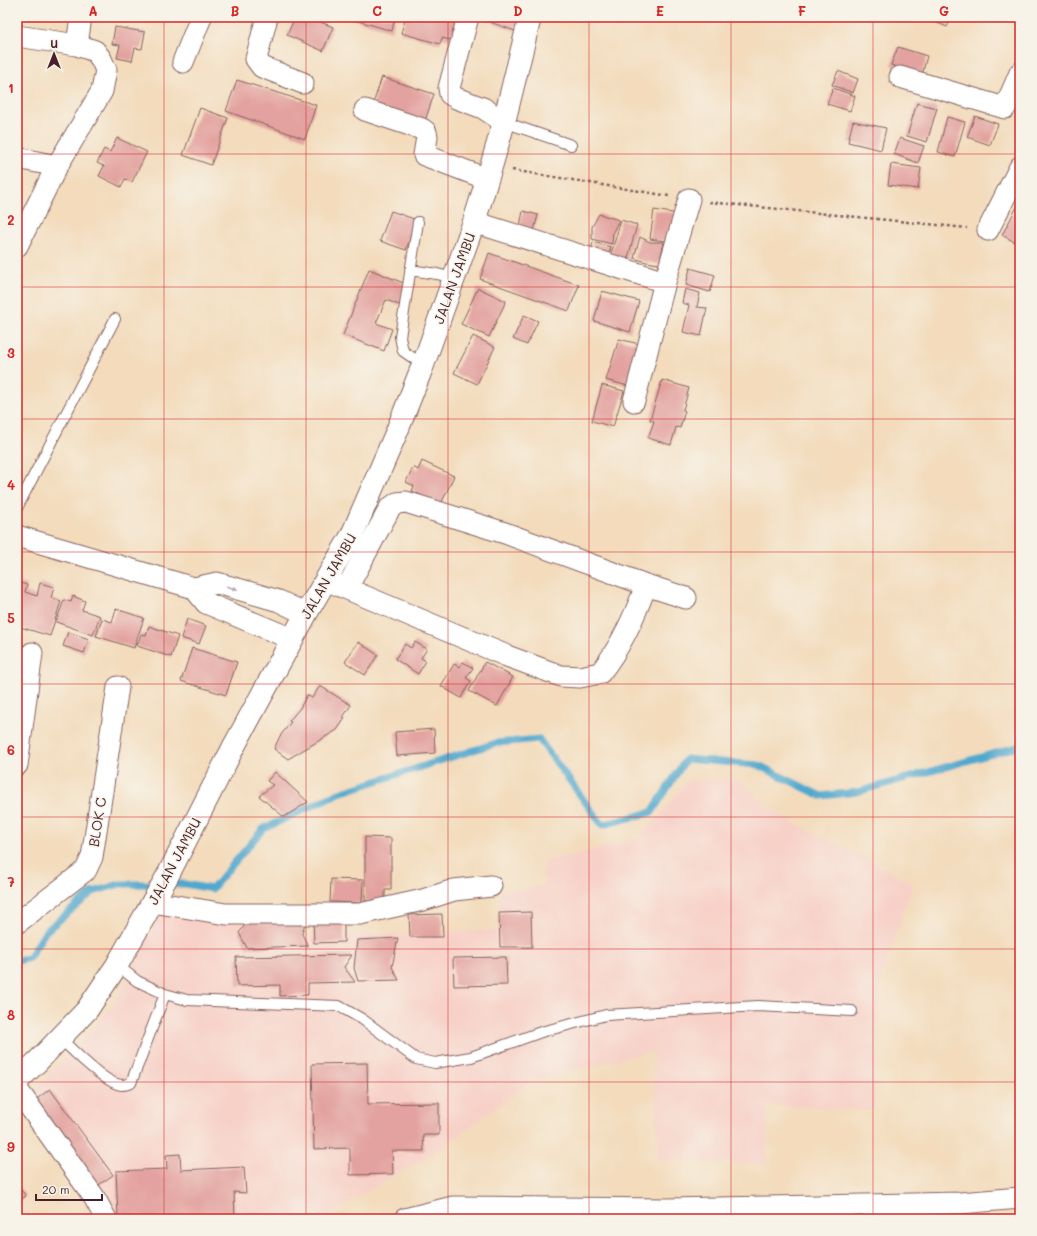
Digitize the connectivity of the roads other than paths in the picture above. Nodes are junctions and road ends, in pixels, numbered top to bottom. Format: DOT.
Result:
graph roads {
  1 [pos="80,17"];
  2 [pos="201,17"];
  3 [pos="267,17"];
  4 [pos="468,17"];
  5 [pos="530,17"];
  6 [pos="17,36"];
  7 [pos="77,45"];
  8 [pos="183,62"];
  9 [pos="1020,73"];
  10 [pos="900,77"];
  11 [pos="303,83"];
  12 [pos="365,110"];
  13 [pos="1013,111"];
  14 [pos="504,122"];
  15 [pos="571,145"];
  16 [pos="17,158"];
  17 [pos="57,166"];
  18 [pos="1020,167"];
  19 [pos="489,173"];
  20 [pos="689,200"];
  21 [pos="418,222"];
  22 [pos="474,222"];
  23 [pos="988,230"];
  24 [pos="17,246"];
  25 [pos="410,270"];
  26 [pos="454,278"];
  27 [pos="665,282"];
  28 [pos="115,319"];
  29 [pos="423,365"];
  30 [pos="634,401"];
  31 [pos="17,508"];
  32 [pos="17,536"];
  33 [pos="326,581"];
  34 [pos="646,585"];
  35 [pos="194,588"];
  36 [pos="346,588"];
  37 [pos="686,598"];
  38 [pos="306,614"];
  39 [pos="292,639"];
  40 [pos="32,653"];
  41 [pos="118,687"];
  42 [pos="17,765"];
  43 [pos="491,886"];
  44 [pos="159,890"];
  45 [pos="17,923"];
  46 [pos="117,965"];
  47 [pos="165,994"];
  48 [pos="852,1011"];
  49 [pos="60,1038"];
  50 [pos="17,1081"];
  51 [pos="17,1089"];
  52 [pos="1020,1198"];
  53 [pos="668,1214"];
  54 [pos="106,1219"];
  55 [pos="405,1219"];
  1 -- 7 [label="street"];
  2 -- 8 [label="street"];
  3 -- 11 [label="street"];
  4 -- 14 [label="street"];
  5 -- 14 [label="street, JALAN JAMBU"];
  6 -- 7 [label="street"];
  7 -- 17 [label="street"];
  9 -- 13 [label="street"];
  10 -- 13 [label="street"];
  12 -- 19 [label="street"];
  14 -- 15 [label="lane"];
  14 -- 19 [label="street, JALAN JAMBU"];
  16 -- 17 [label="street"];
  17 -- 24 [label="street"];
  18 -- 23 [label="street"];
  19 -- 22 [label="street, JALAN JAMBU"];
  20 -- 27 [label="street"];
  21 -- 25 [label="lane"];
  22 -- 26 [label="street, JALAN JAMBU"];
  22 -- 27 [label="street"];
  25 -- 26 [label="lane"];
  25 -- 29 [label="lane"];
  26 -- 29 [label="street, JALAN JAMBU"];
  27 -- 30 [label="street"];
  28 -- 31 [label="lane"];
  29 -- 33 [label="street, JALAN JAMBU"];
  32 -- 35 [label="street"];
  33 -- 36 [label="street"];
  33 -- 38 [label="street, JALAN JAMBU"];
  34 -- 36 [label="street"];
  34 -- 36 [label="street"];
  34 -- 37 [label="street"];
  35 -- 38 [label="street, one-way"];
  35 -- 39 [label="street"];
  38 -- 39 [label="street, JALAN JAMBU"];
  39 -- 44 [label="street, JALAN JAMBU"];
  40 -- 42 [label="street"];
  41 -- 45 [label="street, BLOK C"];
  43 -- 44 [label="street"];
  44 -- 46 [label="street, JALAN JAMBU"];
  46 -- 47 [label="lane"];
  46 -- 49 [label="street, JALAN JAMBU"];
  47 -- 48 [label="lane"];
  47 -- 49 [label="lane"];
  49 -- 50 [label="street, JALAN JAMBU"];
  51 -- 54 [label="street"];
  52 -- 53 [label="street"];
  53 -- 55 [label="street"];
}
